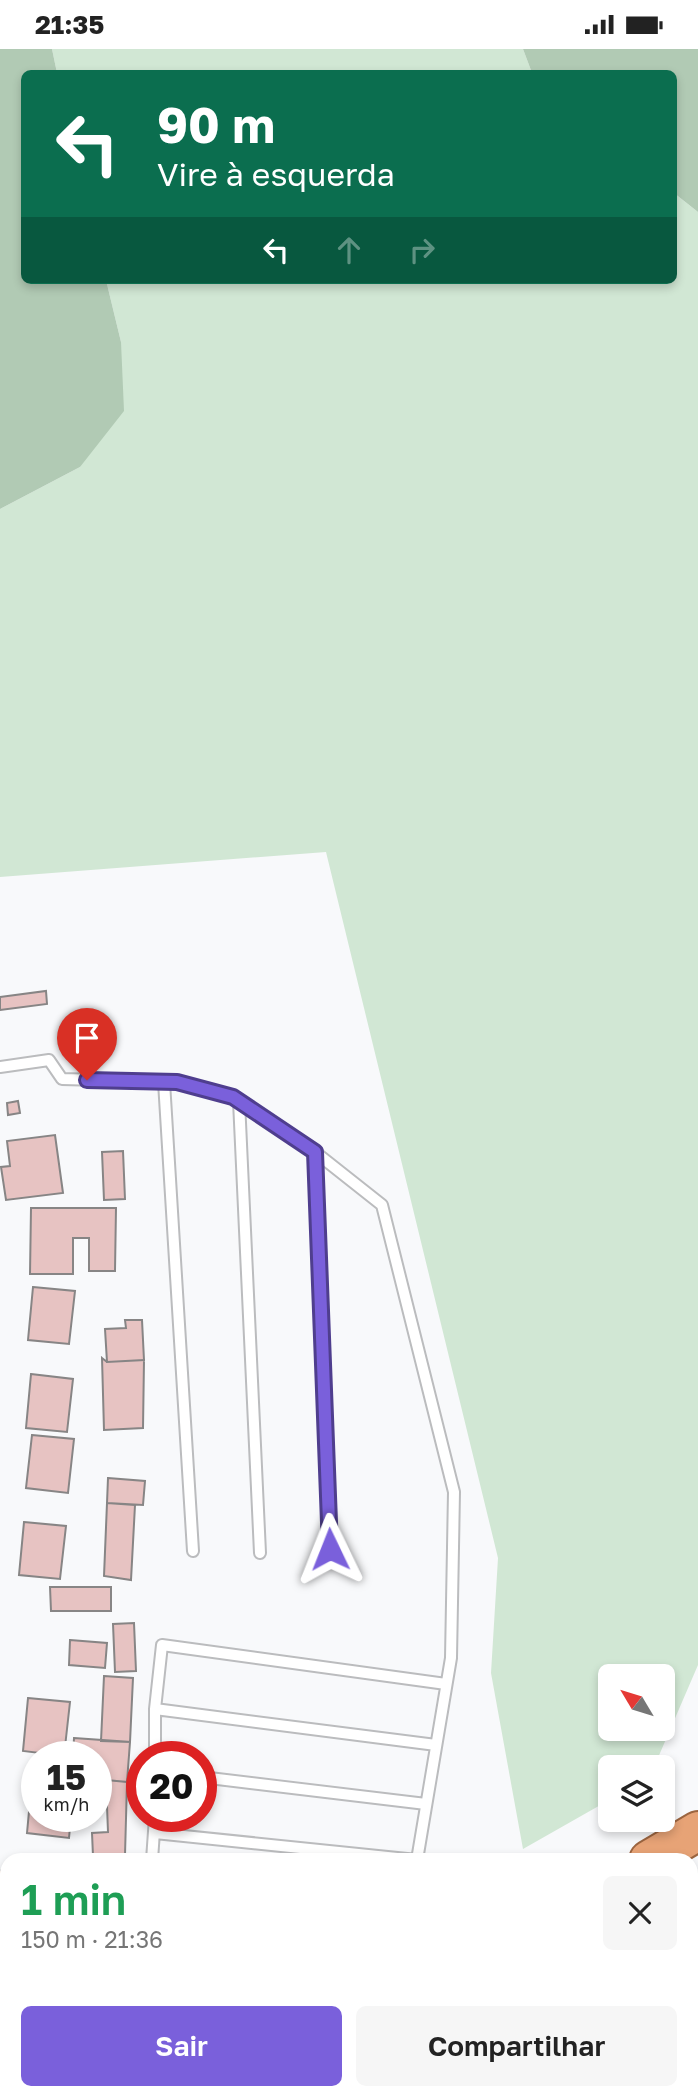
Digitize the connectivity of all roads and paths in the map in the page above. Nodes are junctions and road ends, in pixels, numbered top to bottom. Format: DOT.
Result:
graph roads {
  1 [pos="0,1067"];
  2 [pos="164,1081"];
  3 [pos="239,1101"];
  4 [pos="315,1152"];
  5 [pos="330,1549"];
  6 [pos="193,1551"];
  7 [pos="260,1553"];
  8 [pos="446,1684"];
  9 [pos="155,1709"];
  10 [pos="155,1741"];
  11 [pos="436,1745"];
  12 [pos="217,1779"];
  13 [pos="426,1804"];
  14 [pos="698,1831"];
  15 [pos="155,1833"];
  16 [pos="153,1853"];
  17 [pos="348,1853"];
  18 [pos="417,1853"];
  19 [pos="661,1853"];
  1 -- 2 [label="lane"];
  2 -- 3 [label="lane"];
  2 -- 6 [label="lane"];
  3 -- 4 [label="lane"];
  3 -- 7 [label="lane"];
  4 -- 5 [label="lane"];
  4 -- 8 [label="lane"];
  8 -- 9 [label="lane"];
  8 -- 11 [label="lane"];
  9 -- 10 [label="lane"];
  9 -- 11 [label="lane"];
  11 -- 13 [label="lane"];
  12 -- 13 [label="lane"];
  13 -- 18 [label="lane"];
  14 -- 19 [label="highway"];
  15 -- 16 [label="lane"];
  15 -- 17 [label="lane"];
}
